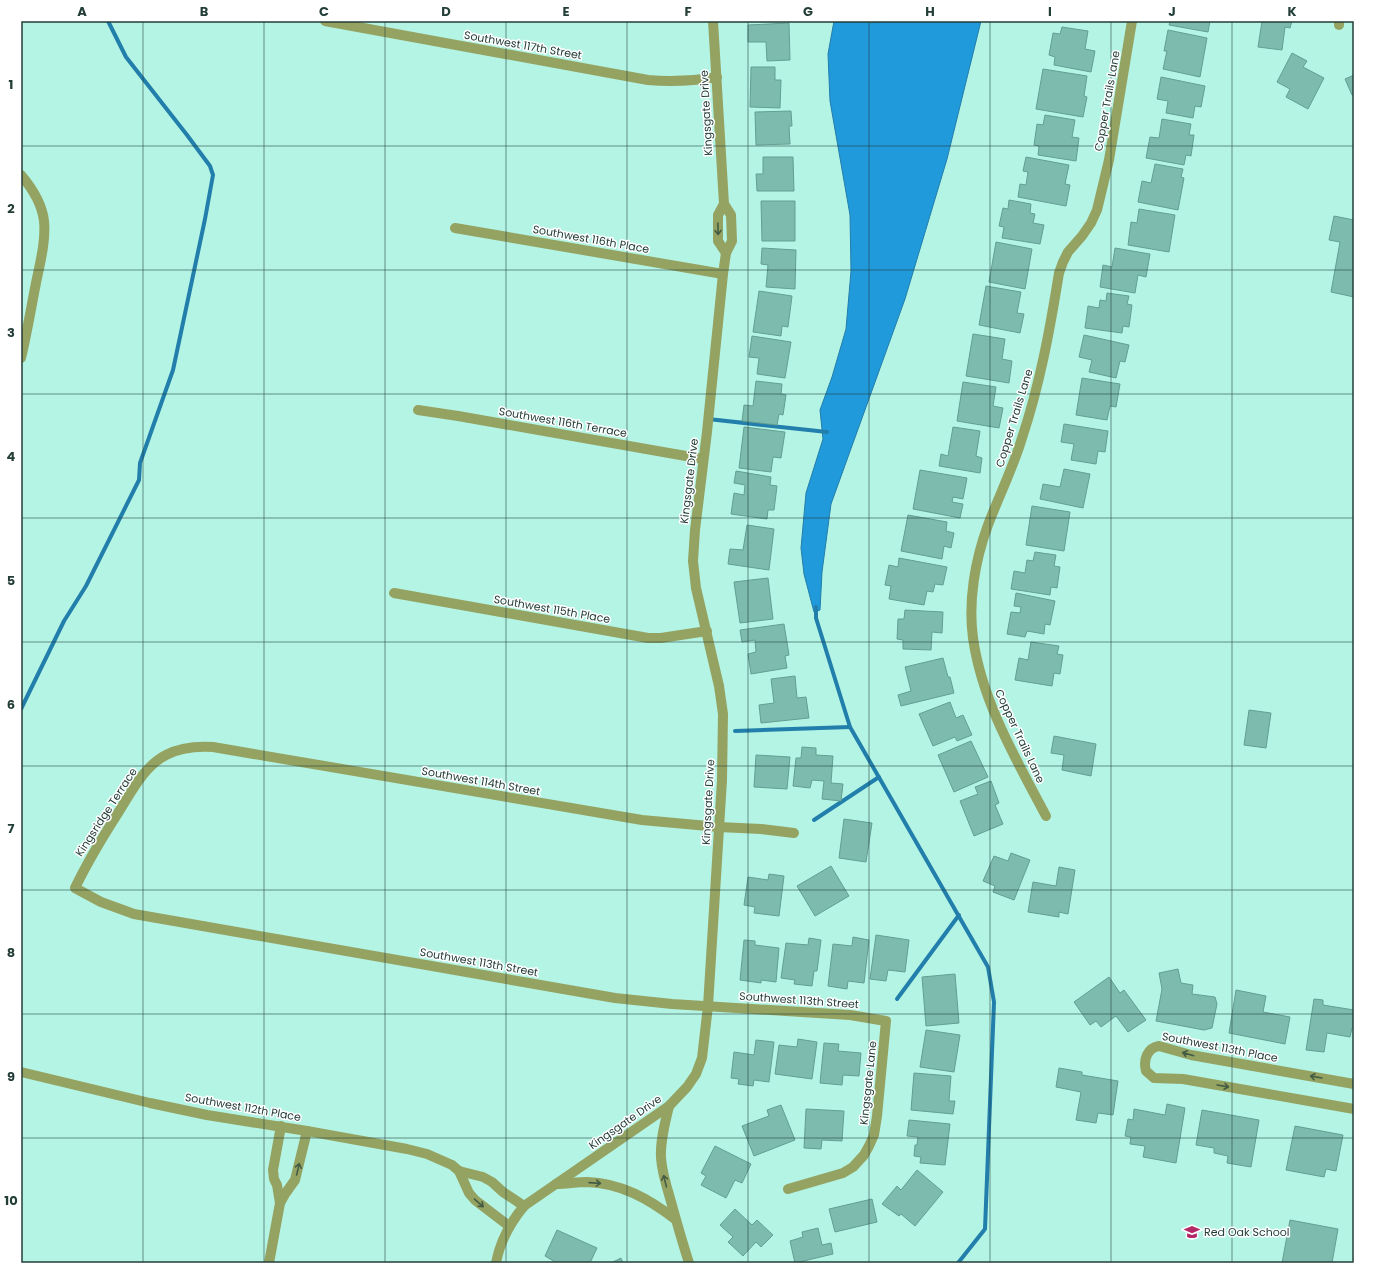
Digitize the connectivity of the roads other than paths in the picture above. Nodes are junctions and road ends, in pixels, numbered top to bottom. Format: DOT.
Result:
graph roads {
  1 [pos="325,21"];
  2 [pos="713,21"];
  3 [pos="1132,21"];
  4 [pos="716,77"];
  5 [pos="21,175"];
  6 [pos="455,228"];
  7 [pos="722,274"];
  8 [pos="21,358"];
  9 [pos="418,410"];
  10 [pos="703,459"];
  11 [pos="394,593"];
  12 [pos="707,631"];
  13 [pos="166,755"];
  14 [pos="1046,816"];
  15 [pos="719,827"];
  16 [pos="794,833"];
  17 [pos="75,888"];
  18 [pos="708,1006"];
  19 [pos="886,1021"];
  20 [pos="21,1072"];
  21 [pos="1354,1084"];
  22 [pos="669,1106"];
  23 [pos="1354,1110"];
  24 [pos="281,1126"];
  25 [pos="307,1131"];
  26 [pos="459,1171"];
  27 [pos="556,1184"];
  28 [pos="788,1189"];
  29 [pos="280,1203"];
  30 [pos="524,1206"];
  31 [pos="675,1219"];
  32 [pos="509,1226"];
  33 [pos="269,1263"];
  34 [pos="496,1263"];
  35 [pos="689,1263"];
  1 -- 4 [label="street, Southwest 117th Street"];
  2 -- 4 [label="street, Kingsgate Drive"];
  3 -- 14 [label="street, Copper Trails Lane"];
  4 -- 7 [label="street, Kingsgate Drive"];
  5 -- 8 [label="street"];
  6 -- 7 [label="street, Southwest 116th Place"];
  7 -- 10 [label="street, Kingsgate Drive"];
  9 -- 10 [label="street, Southwest 116th Terrace"];
  10 -- 12 [label="street, Kingsgate Drive"];
  11 -- 12 [label="street, Southwest 115th Place"];
  12 -- 15 [label="street, Kingsgate Drive"];
  13 -- 15 [label="street, Southwest 114th Street"];
  13 -- 17 [label="street, Kingsridge Terrace"];
  15 -- 16 [label="street, Southwest 114th Street"];
  15 -- 18 [label="street, Kingsgate Drive"];
  17 -- 18 [label="street, Southwest 113th Street"];
  18 -- 19 [label="street, Southwest 113th Street"];
  18 -- 22 [label="street, Kingsgate Drive"];
  19 -- 28 [label="street, Kingsgate Lane"];
  20 -- 24 [label="street, Southwest 112th Place"];
  21 -- 23 [label="street, Southwest 113th Place, one-way"];
  22 -- 27 [label="street, Kingsgate Drive"];
  31 -- 22 [label="street, one-way"];
  24 -- 25 [label="street, Southwest 112th Place"];
  24 -- 29 [label="street"];
  25 -- 26 [label="street, Southwest 112th Place"];
  29 -- 25 [label="street, one-way"];
  26 -- 30 [label="street, Southwest 112th Place"];
  26 -- 32 [label="street, one-way"];
  27 -- 30 [label="street, Kingsgate Drive"];
  27 -- 31 [label="street, one-way"];
  29 -- 33 [label="street"];
  30 -- 32 [label="street, Kingsgate Drive"];
  31 -- 35 [label="street"];
  32 -- 34 [label="street, Kingsgate Drive"];
}
